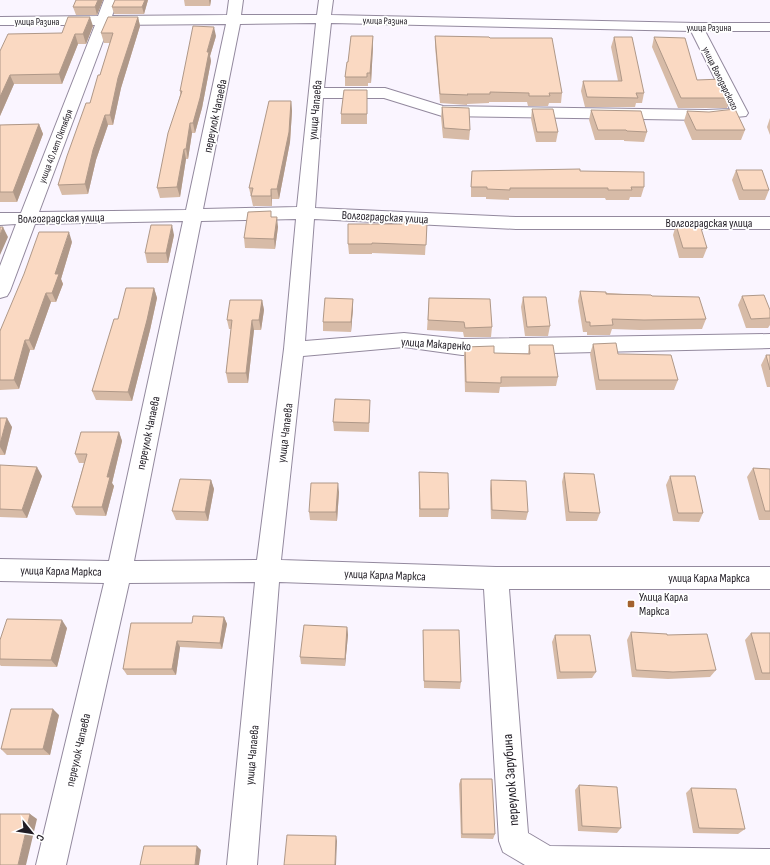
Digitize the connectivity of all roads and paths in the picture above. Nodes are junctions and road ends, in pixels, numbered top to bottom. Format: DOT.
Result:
graph roads {
  1 [pos="111,0"];
  2 [pos="325,9"];
  3 [pos="235,10"];
  4 [pos="0,21"];
  5 [pos="102,22"];
  6 [pos="696,27"];
  7 [pos="770,27"];
  8 [pos="316,93"];
  9 [pos="306,213"];
  10 [pos="194,215"];
  11 [pos="0,219"];
  12 [pos="28,219"];
  13 [pos="770,223"];
  14 [pos="0,291"];
  15 [pos="770,341"];
  16 [pos="294,349"];
  17 [pos="0,570"];
  18 [pos="268,571"];
  19 [pos="119,572"];
  20 [pos="496,578"];
  21 [pos="770,578"];
  22 [pos="770,864"];
  23 [pos="51,865"];
  24 [pos="242,865"];
  1 -- 5 [label="street, улица 40 лет Октября"];
  2 -- 3 [label="street, улица Разина"];
  2 -- 6 [label="street, улица Разина"];
  2 -- 8 [label="street, улица Чапаева"];
  3 -- 5 [label="street, улица Разина"];
  3 -- 10 [label="street, переулок Чапаева"];
  4 -- 5 [label="street, улица Разина"];
  5 -- 12 [label="street, улица 40 лет Октября"];
  6 -- 7 [label="street, улица Разина"];
  6 -- 8 [label="street, улица Володарского"];
  8 -- 9 [label="street, улица Чапаева"];
  9 -- 10 [label="street, Волгоградская улица"];
  9 -- 13 [label="street, Волгоградская улица"];
  9 -- 16 [label="street, улица Чапаева"];
  10 -- 12 [label="street, Волгоградская улица"];
  10 -- 19 [label="street, переулок Чапаева"];
  11 -- 12 [label="street, Волгоградская улица"];
  12 -- 14 [label="street, улица 40 лет Октября"];
  15 -- 16 [label="street, улица Макаренко"];
  16 -- 18 [label="street, улица Чапаева"];
  17 -- 19 [label="street, улица Карла Маркса"];
  18 -- 19 [label="street, улица Карла Маркса"];
  18 -- 20 [label="street, улица Карла Маркса"];
  18 -- 24 [label="street, улица Чапаева"];
  19 -- 23 [label="street, переулок Чапаева"];
  20 -- 21 [label="street, улица Карла Маркса"];
  20 -- 22 [label="street, переулок Зарубина"];
}
